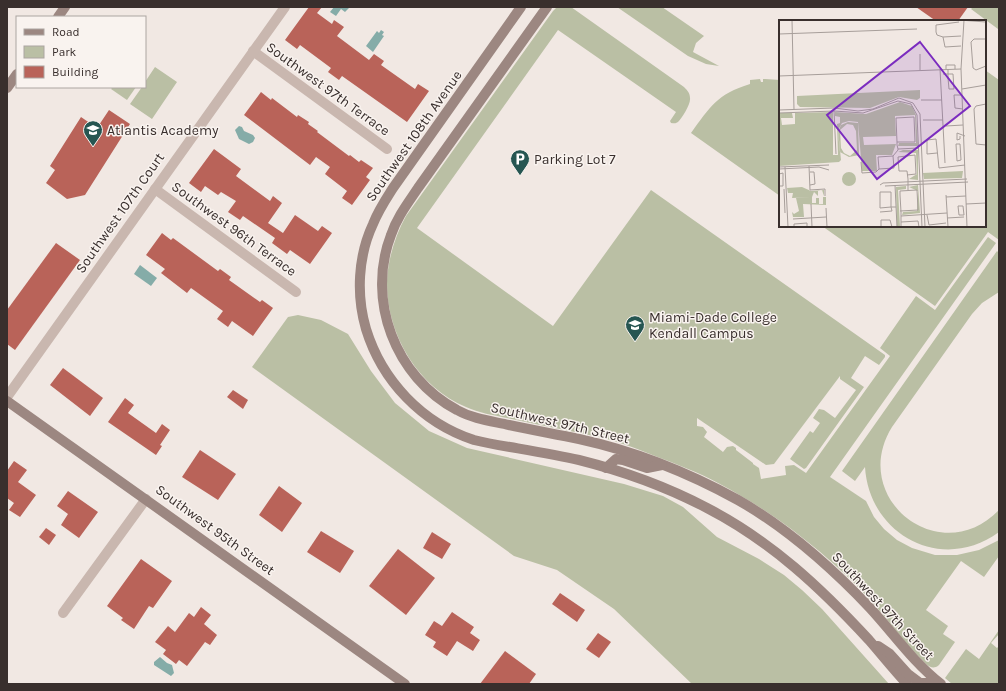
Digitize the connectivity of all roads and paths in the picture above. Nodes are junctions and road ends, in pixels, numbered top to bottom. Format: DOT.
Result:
graph roads {
  1 [pos="65,7"];
  2 [pos="285,7"];
  3 [pos="522,7"];
  4 [pos="548,7"];
  5 [pos="59,16"];
  6 [pos="253,51"];
  7 [pos="16,75"];
  8 [pos="7,88"];
  9 [pos="387,149"];
  10 [pos="155,189"];
  11 [pos="296,292"];
  12 [pos="7,397"];
  13 [pos="7,401"];
  14 [pos="662,465"];
  15 [pos="606,468"];
  16 [pos="146,499"];
  17 [pos="63,613"];
  18 [pos="871,642"];
  19 [pos="938,681"];
  20 [pos="405,684"];
  21 [pos="907,684"];
  1 -- 5 [label="street"];
  2 -- 6 [label="street, Southwest 107th Court"];
  3 -- 15 [label="street, Southwest 108th Avenue"];
  4 -- 14 [label="street, Southwest 97th Street"];
  6 -- 9 [label="street, Southwest 97th Terrace"];
  6 -- 10 [label="street, Southwest 107th Court"];
  7 -- 8 [label="street"];
  10 -- 11 [label="street, Southwest 96th Terrace"];
  10 -- 12 [label="street, Southwest 107th Court"];
  13 -- 16 [label="street, Southwest 95th Street"];
  14 -- 15 [label="street"];
  14 -- 19 [label="street, Southwest 97th Street"];
  15 -- 18 [label="street"];
  16 -- 17 [label="street"];
  16 -- 20 [label="street, Southwest 95th Street"];
  18 -- 19 [label="street"];
  18 -- 21 [label="street"];
}
